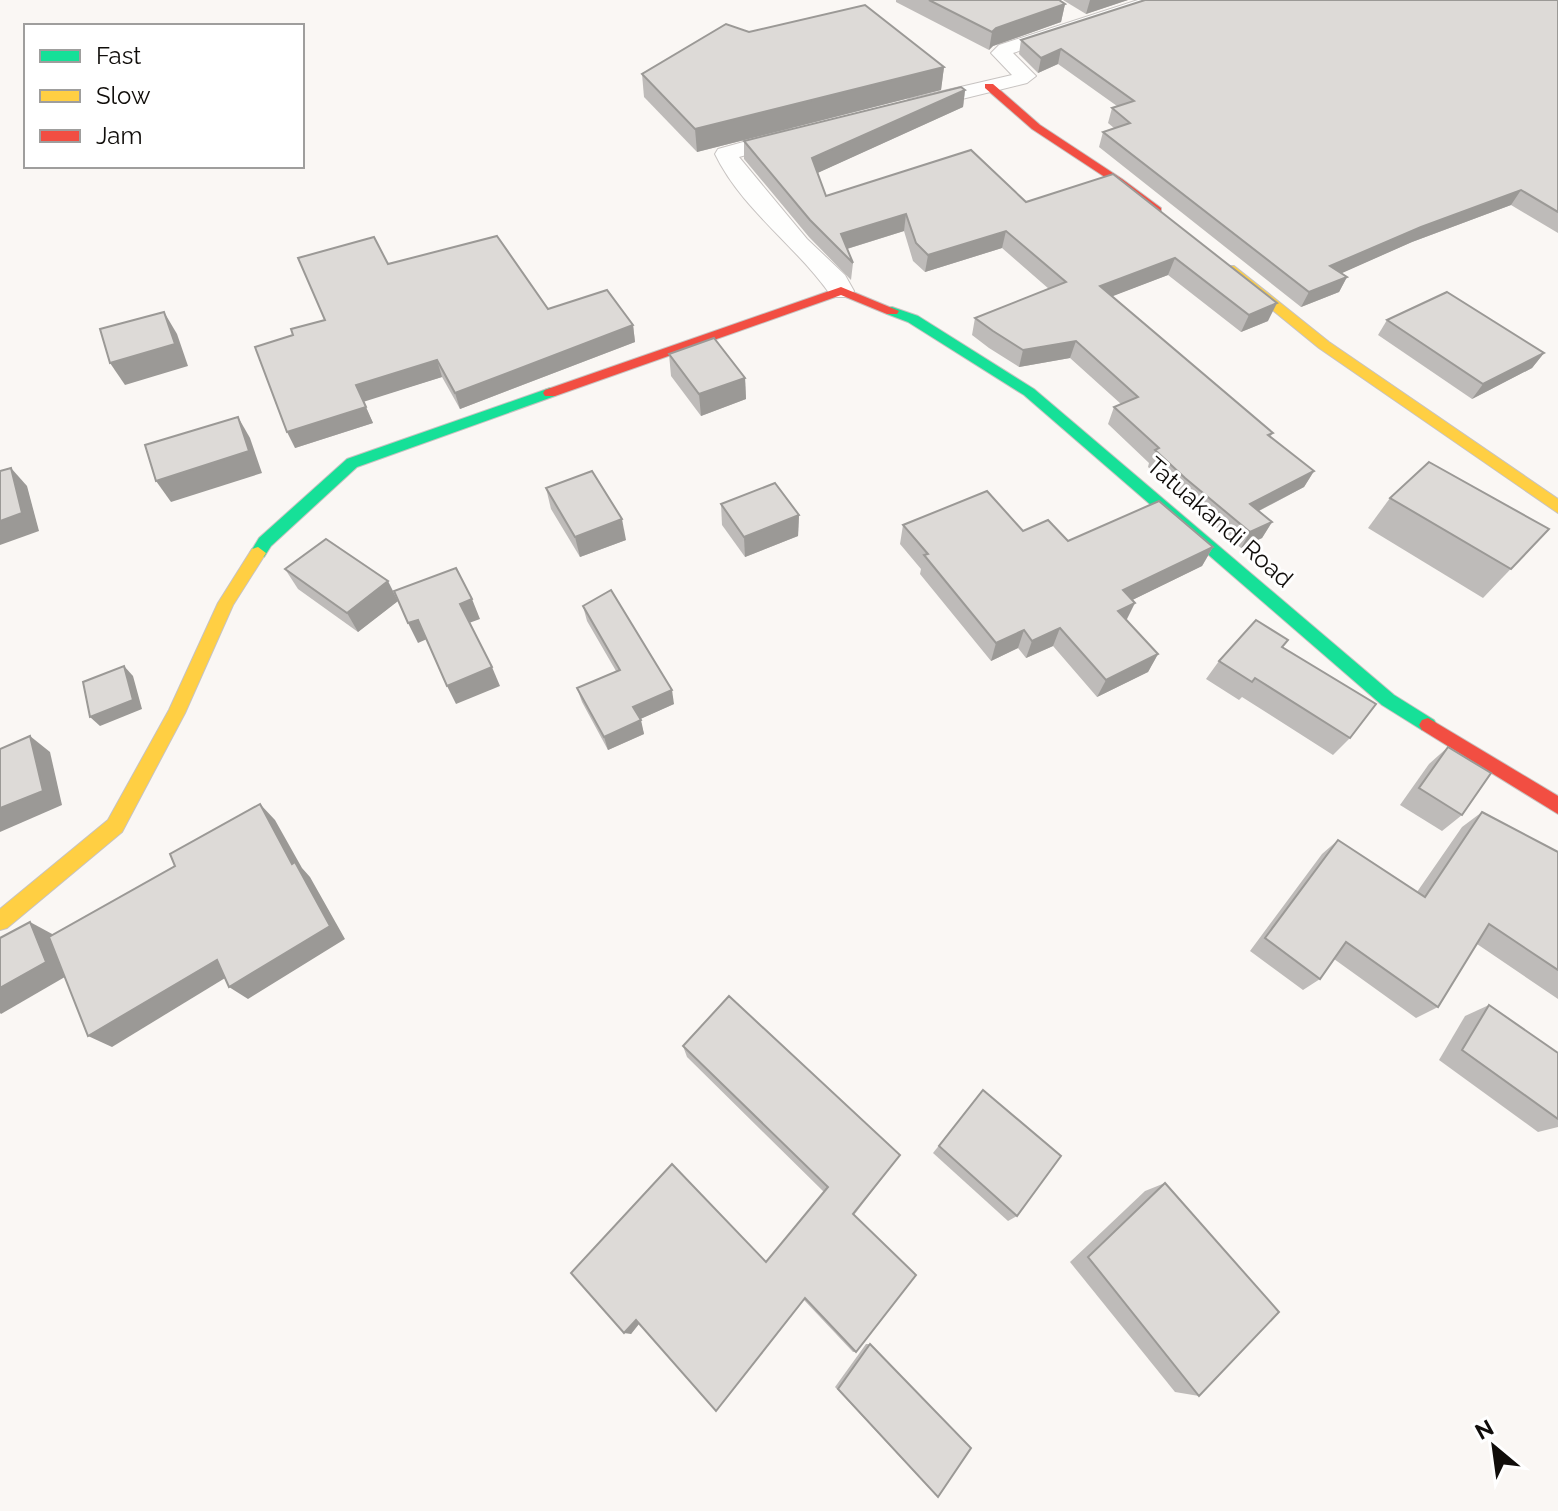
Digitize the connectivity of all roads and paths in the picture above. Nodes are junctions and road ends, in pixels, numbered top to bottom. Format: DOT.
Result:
graph roads {
  1 [pos="1157,0"];
  2 [pos="1063,12"];
  3 [pos="1084,24"];
  4 [pos="989,86"];
  5 [pos="893,110"];
  6 [pos="806,133"];
  7 [pos="1174,225"];
  8 [pos="1217,259"];
  9 [pos="841,291"];
  10 [pos="1558,507"];
  11 [pos="1558,806"];
  12 [pos="0,921"];
  1 -- 3 [label="street"];
  2 -- 3 [label="street"];
  3 -- 4 [label="street"];
  4 -- 5 [label="street"];
  4 -- 7 [label="street"];
  6 -- 9 [label="street"];
  8 -- 10 [label="street"];
  9 -- 11 [label="street, Tatuakandi Road"];
  9 -- 12 [label="street"];
}
